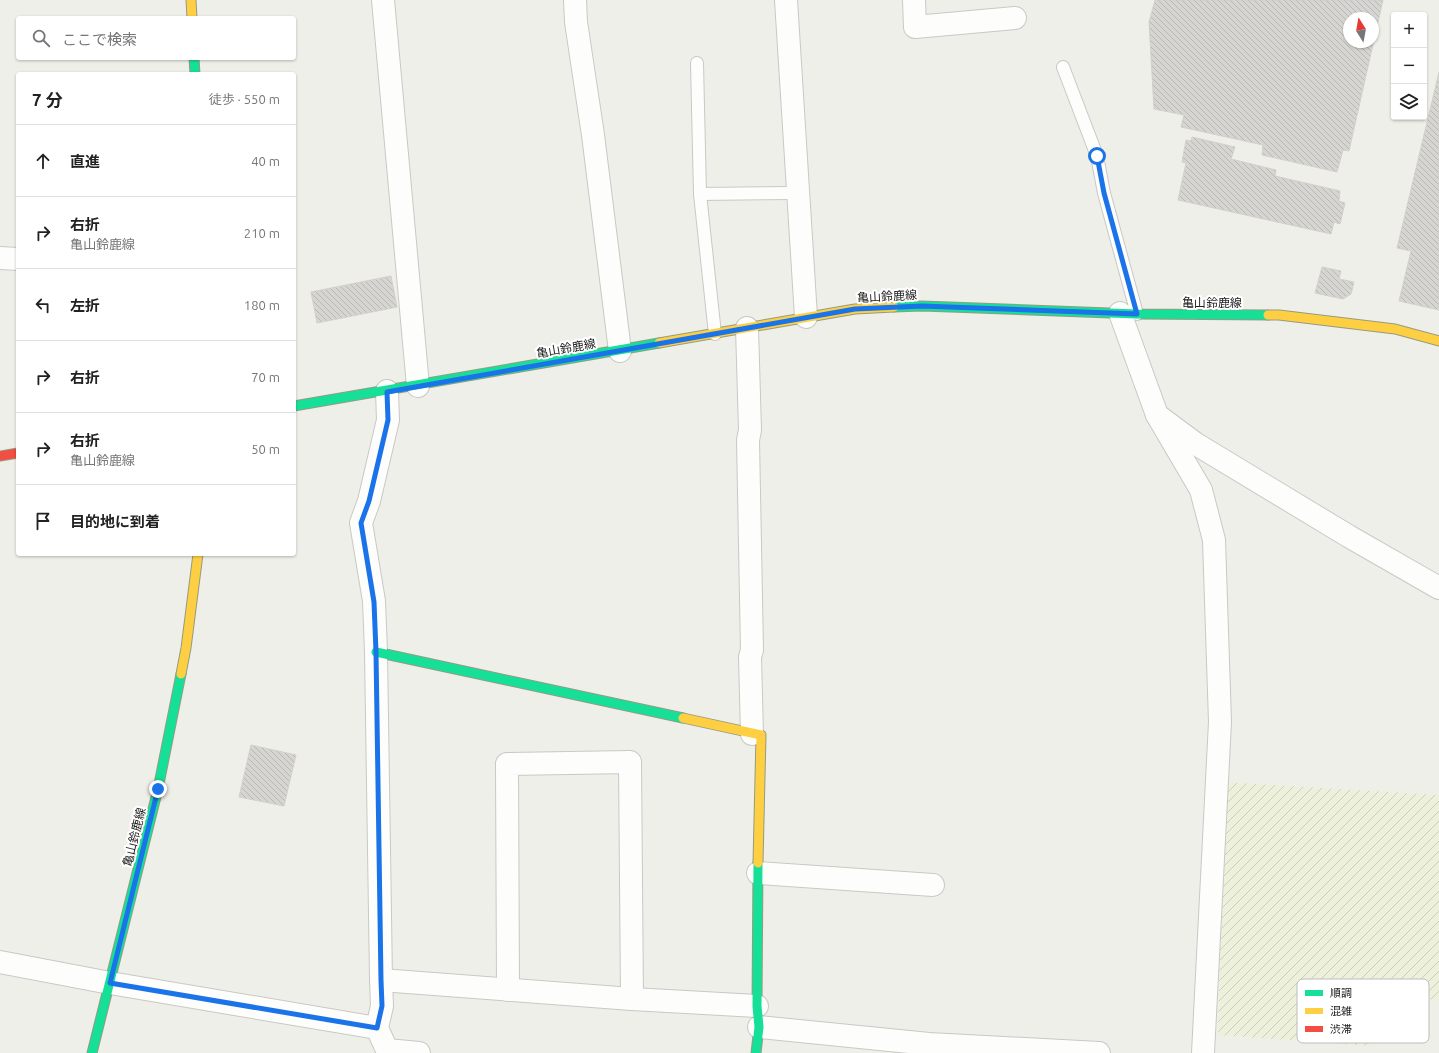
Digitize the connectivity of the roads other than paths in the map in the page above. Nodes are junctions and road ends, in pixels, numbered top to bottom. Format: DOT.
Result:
graph roads {
  1 [pos="191,0"];
  2 [pos="383,0"];
  3 [pos="574,0"];
  4 [pos="786,0"];
  5 [pos="914,0"];
  6 [pos="192,16"];
  7 [pos="1015,18"];
  8 [pos="194,60"];
  9 [pos="697,63"];
  10 [pos="1062,66"];
  11 [pos="196,72"];
  12 [pos="798,193"];
  13 [pos="700,194"];
  14 [pos="0,258"];
  15 [pos="16,259"];
  16 [pos="1129,313"];
  17 [pos="806,317"];
  18 [pos="747,328"];
  19 [pos="715,334"];
  20 [pos="1439,341"];
  21 [pos="620,351"];
  22 [pos="418,386"];
  23 [pos="387,392"];
  24 [pos="296,406"];
  25 [pos="1157,416"];
  26 [pos="16,452"];
  27 [pos="0,456"];
  28 [pos="198,556"];
  29 [pos="1439,588"];
  30 [pos="376,652"];
  31 [pos="752,734"];
  32 [pos="758,873"];
  33 [pos="933,884"];
  34 [pos="0,962"];
  35 [pos="381,980"];
  36 [pos="110,983"];
  37 [pos="508,990"];
  38 [pos="632,999"];
  39 [pos="757,1006"];
  40 [pos="759,1027"];
  41 [pos="377,1028"];
  42 [pos="92,1053"];
  43 [pos="419,1053"];
  44 [pos="756,1053"];
  45 [pos="1099,1053"];
  46 [pos="1203,1053"];
  1 -- 6 [label="main road"];
  2 -- 22 [label="street"];
  3 -- 21 [label="street"];
  4 -- 12 [label="street"];
  5 -- 7 [label="street"];
  8 -- 11 [label="main road"];
  9 -- 13 [label="lane"];
  10 -- 16 [label="lane"];
  12 -- 13 [label="lane"];
  12 -- 17 [label="street"];
  13 -- 19 [label="lane"];
  14 -- 15 [label="street"];
  16 -- 17 [label="main road, 亀山鈴鹿線"];
  16 -- 20 [label="main road, 亀山鈴鹿線"];
  16 -- 25 [label="street"];
  17 -- 18 [label="main road, 亀山鈴鹿線"];
  18 -- 19 [label="main road, 亀山鈴鹿線"];
  18 -- 31 [label="street"];
  19 -- 21 [label="main road, 亀山鈴鹿線"];
  21 -- 22 [label="main road, 亀山鈴鹿線"];
  22 -- 23 [label="main road, 亀山鈴鹿線"];
  23 -- 24 [label="main road, 亀山鈴鹿線"];
  23 -- 30 [label="street"];
  25 -- 29 [label="street"];
  25 -- 46 [label="street"];
  26 -- 27 [label="main road"];
  28 -- 36 [label="main road, 亀山鈴鹿線"];
  30 -- 31 [label="main road"];
  30 -- 35 [label="street"];
  31 -- 32 [label="main road"];
  32 -- 33 [label="street"];
  32 -- 39 [label="main road"];
  34 -- 36 [label="street"];
  35 -- 37 [label="street"];
  35 -- 41 [label="street"];
  36 -- 41 [label="street"];
  36 -- 42 [label="main road, 亀山鈴鹿線"];
  37 -- 38 [label="street"];
  37 -- 38 [label="street"];
  38 -- 39 [label="street"];
  39 -- 40 [label="main road"];
  40 -- 44 [label="main road"];
  40 -- 45 [label="street"];
  41 -- 43 [label="street"];
}
